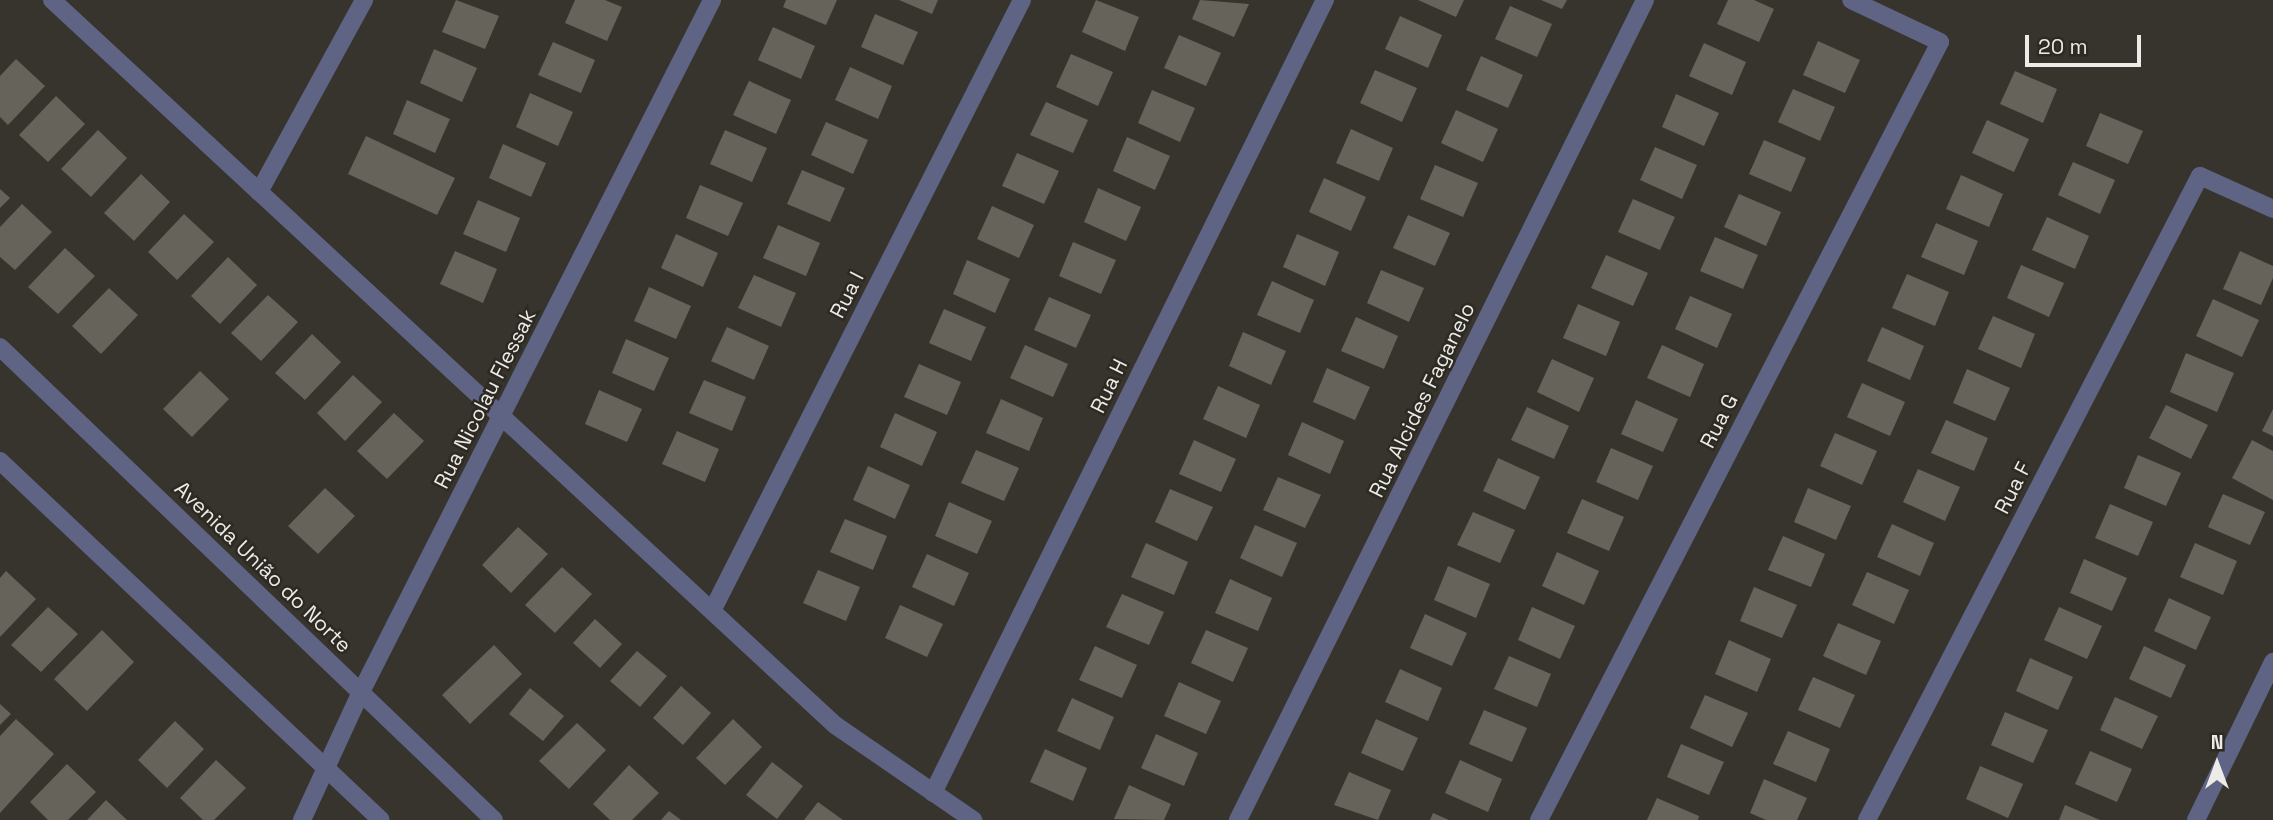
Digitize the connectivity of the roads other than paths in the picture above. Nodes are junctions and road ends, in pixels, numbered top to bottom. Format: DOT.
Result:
graph roads {
  1 [pos="52,0"];
  2 [pos="364,0"];
  3 [pos="712,0"];
  4 [pos="1022,0"];
  5 [pos="1325,0"];
  6 [pos="1645,0"];
  7 [pos="1851,0"];
  8 [pos="259,192"];
  9 [pos="2273,209"];
  10 [pos="0,347"];
  11 [pos="502,417"];
  12 [pos="0,461"];
  13 [pos="712,611"];
  14 [pos="2273,662"];
  15 [pos="360,692"];
  16 [pos="327,769"];
  17 [pos="933,793"];
  18 [pos="302,820"];
  19 [pos="381,820"];
  20 [pos="494,820"];
  21 [pos="973,820"];
  22 [pos="1238,820"];
  23 [pos="1539,820"];
  24 [pos="1867,820"];
  25 [pos="2196,820"];
  1 -- 8 [label="street"];
  2 -- 8 [label="street"];
  3 -- 11 [label="street, Rua Nicolau Flessak"];
  4 -- 13 [label="street, Rua I"];
  5 -- 17 [label="street, Rua H"];
  6 -- 22 [label="street, Rua Alcides Faganelo"];
  7 -- 23 [label="street, Rua G"];
  8 -- 11 [label="street"];
  9 -- 24 [label="street, Rua F"];
  10 -- 15 [label="street, Avenida União do Norte"];
  11 -- 13 [label="street"];
  11 -- 15 [label="street, Rua Nicolau Flessak"];
  12 -- 16 [label="street"];
  13 -- 17 [label="street"];
  14 -- 25 [label="street"];
  15 -- 16 [label="street, Rua Nicolau Flessak"];
  15 -- 20 [label="street, Avenida União do Norte"];
  16 -- 18 [label="street, Rua Nicolau Flessak"];
  16 -- 19 [label="street"];
  17 -- 21 [label="street"];
}
